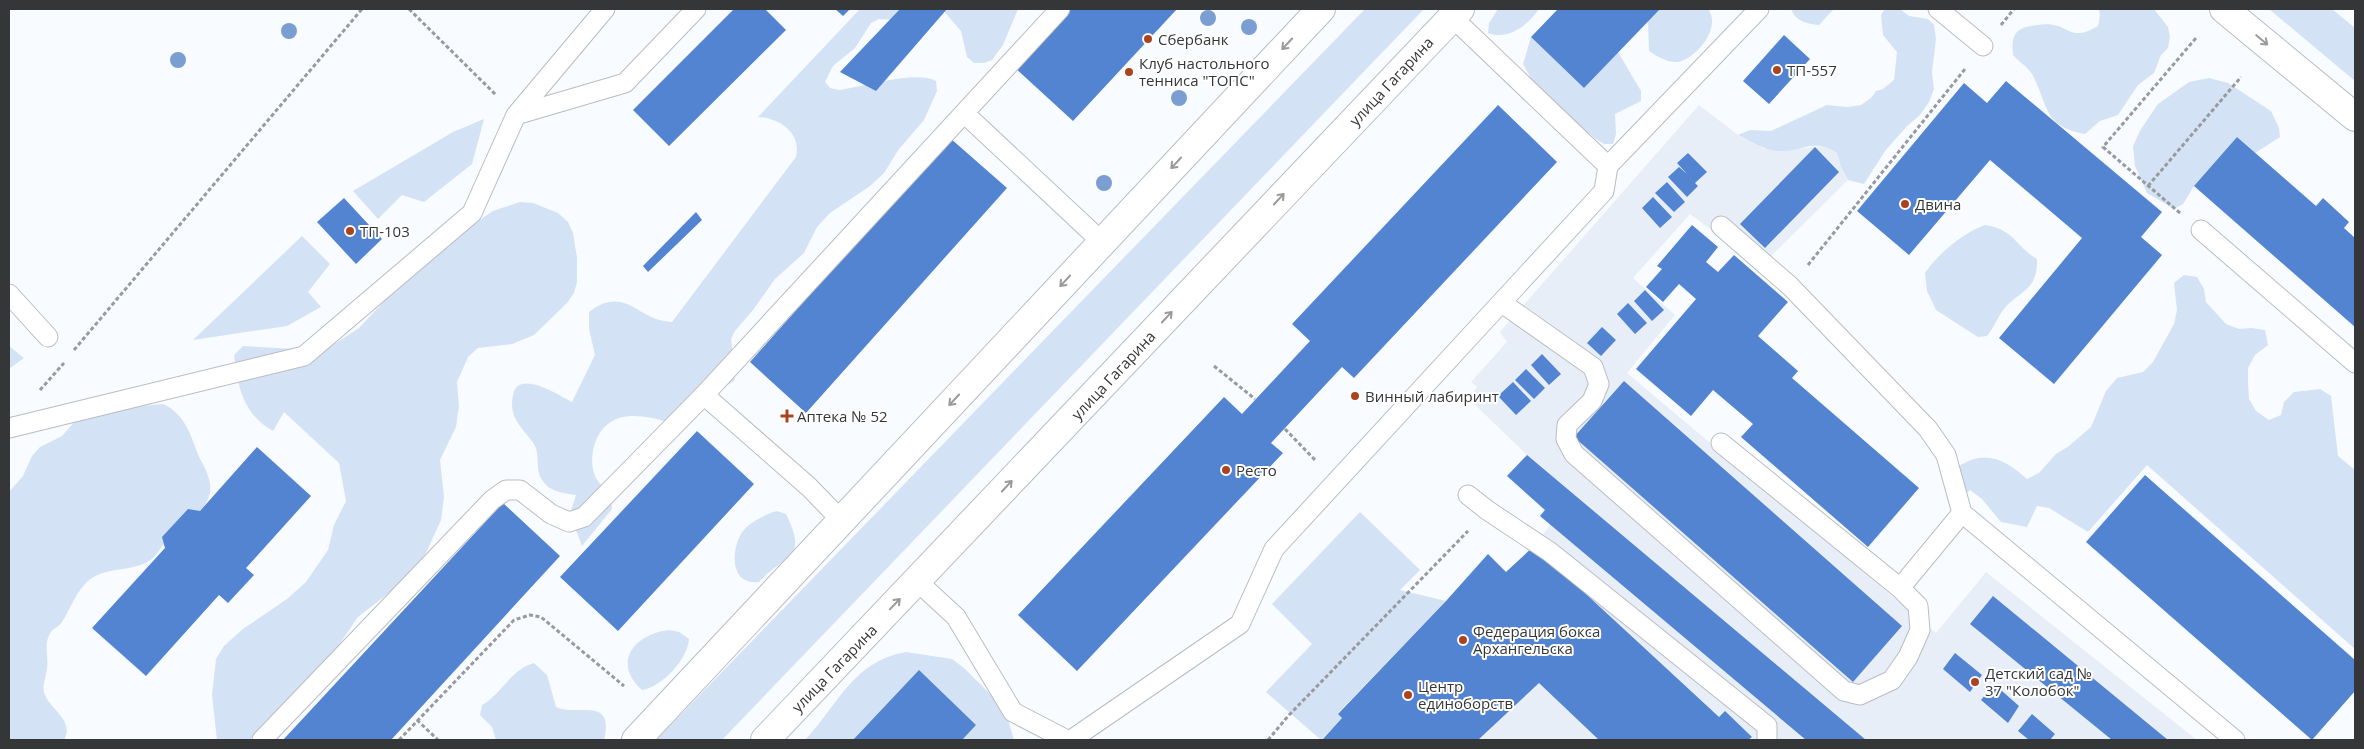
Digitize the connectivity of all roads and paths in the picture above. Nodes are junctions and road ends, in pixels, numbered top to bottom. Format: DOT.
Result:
graph roads {
  1 [pos="362,9"];
  2 [pos="409,9"];
  3 [pos="605,9"];
  4 [pos="696,9"];
  5 [pos="1060,9"];
  6 [pos="1321,9"];
  7 [pos="1760,9"];
  8 [pos="1938,9"];
  9 [pos="2224,9"];
  10 [pos="1456,13"];
  11 [pos="2196,38"];
  12 [pos="1983,46"];
  13 [pos="2241,77"];
  14 [pos="964,113"];
  15 [pos="516,115"];
  16 [pos="2355,117"];
  17 [pos="1608,166"];
  18 [pos="2148,186"];
  19 [pos="1721,226"];
  20 [pos="2201,230"];
  21 [pos="1102,242"];
  22 [pos="1790,286"];
  23 [pos="9,294"];
  24 [pos="1502,303"];
  25 [pos="48,337"];
  26 [pos="74,351"];
  27 [pos="67,358"];
  28 [pos="2355,363"];
  29 [pos="1214,366"];
  30 [pos="704,394"];
  31 [pos="1254,400"];
  32 [pos="9,428"];
  33 [pos="1285,429"];
  34 [pos="1721,443"];
  35 [pos="1337,481"];
  36 [pos="1468,495"];
  37 [pos="1487,510"];
  38 [pos="1962,512"];
  39 [pos="841,520"];
  40 [pos="917,581"];
  41 [pos="1900,588"];
  42 [pos="624,686"];
  43 [pos="416,720"];
  44 [pos="262,740"];
  45 [pos="399,740"];
  46 [pos="438,740"];
  47 [pos="636,740"];
  48 [pos="765,740"];
  49 [pos="1067,740"];
  50 [pos="1071,740"];
  51 [pos="1268,740"];
  52 [pos="1767,740"];
  53 [pos="2235,740"];
  1 -- 26 [label="path"];
  2 -- 15 [label="path"];
  3 -- 15 [label="lane"];
  4 -- 15 [label="lane"];
  5 -- 14 [label="lane"];
  6 -- 21 [label="main road, one-way"];
  7 -- 17 [label="lane"];
  8 -- 12 [label="lane"];
  9 -- 16 [label="main road, one-way"];
  10 -- 17 [label="lane"];
  40 -- 10 [label="main road, улица Гагарина, one-way"];
  11 -- 18 [label="path"];
  12 -- 22 [label="path"];
  13 -- 18 [label="path"];
  14 -- 21 [label="lane"];
  14 -- 30 [label="lane"];
  15 -- 32 [label="lane"];
  17 -- 24 [label="lane"];
  18 -- 20 [label="path"];
  19 -- 22 [label="lane"];
  20 -- 28 [label="lane"];
  21 -- 39 [label="main road, one-way"];
  22 -- 38 [label="lane"];
  23 -- 25 [label="lane"];
  24 -- 35 [label="lane"];
  24 -- 41 [label="lane"];
  27 -- 32 [label="path"];
  29 -- 31 [label="path"];
  30 -- 39 [label="lane"];
  30 -- 44 [label="lane"];
  33 -- 35 [label="path"];
  34 -- 41 [label="lane"];
  35 -- 50 [label="lane"];
  36 -- 37 [label="lane"];
  37 -- 51 [label="path"];
  37 -- 52 [label="lane"];
  38 -- 41 [label="lane"];
  38 -- 53 [label="lane"];
  39 -- 47 [label="main road"];
  48 -- 40 [label="main road, улица Гагарина, one-way"];
  40 -- 49 [label="lane"];
  42 -- 43 [label="path"];
  43 -- 45 [label="path"];
  43 -- 46 [label="path"];
}
